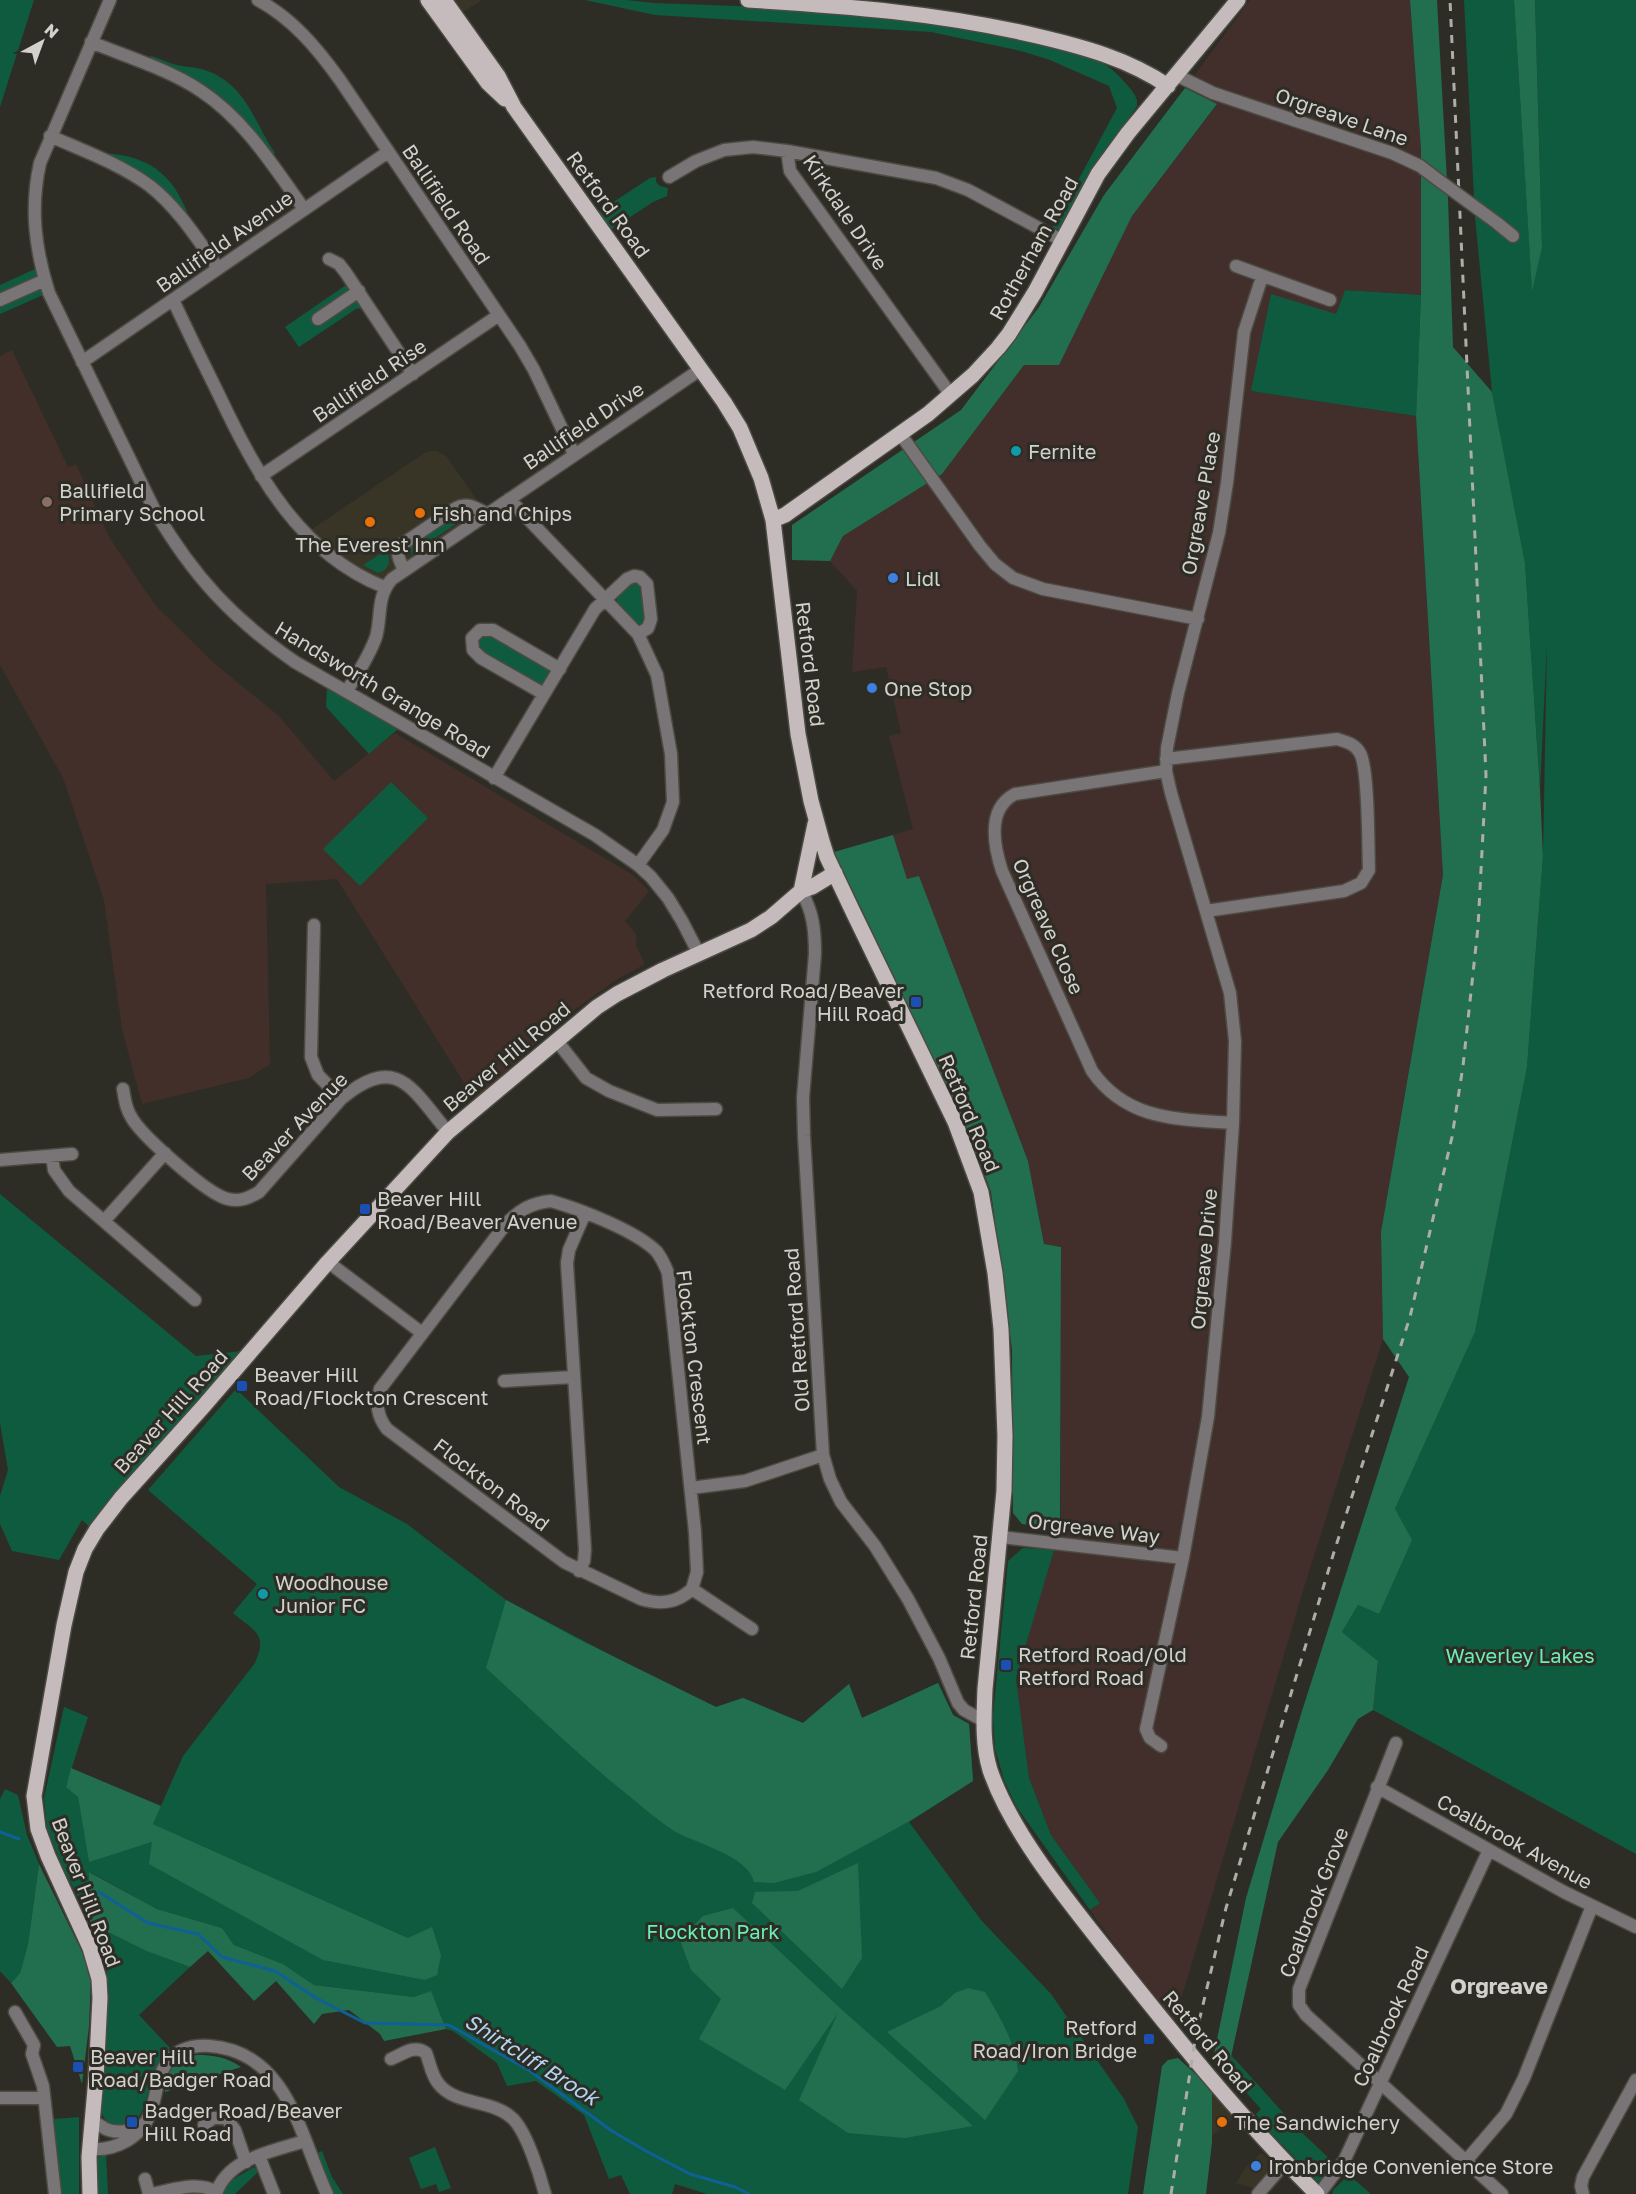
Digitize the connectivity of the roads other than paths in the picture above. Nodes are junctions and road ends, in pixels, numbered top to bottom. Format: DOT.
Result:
graph roads {
  1 [pos="110,0"];
  2 [pos="258,0"];
  3 [pos="428,0"];
  4 [pos="444,0"];
  5 [pos="748,0"];
  6 [pos="1238,0"];
  7 [pos="91,42"];
  8 [pos="1172,80"];
  9 [pos="514,107"];
  10 [pos="50,136"];
  11 [pos="787,151"];
  12 [pos="388,152"];
  13 [pos="669,177"];
  14 [pos="304,209"];
  15 [pos="1514,236"];
  16 [pos="1063,241"];
  17 [pos="329,259"];
  18 [pos="1236,266"];
  19 [pos="218,268"];
  20 [pos="1262,277"];
  21 [pos="45,280"];
  22 [pos="359,291"];
  23 [pos="0,300"];
  24 [pos="173,300"];
  25 [pos="1330,300"];
  26 [pos="500,315"];
  27 [pos="318,319"];
  28 [pos="82,362"];
  29 [pos="700,369"];
  30 [pos="413,374"];
  31 [pos="951,395"];
  32 [pos="901,435"];
  33 [pos="574,454"];
  34 [pos="261,476"];
  35 [pos="509,499"];
  36 [pos="487,514"];
  37 [pos="773,520"];
  38 [pos="404,570"];
  39 [pos="384,587"];
  40 [pos="605,599"];
  41 [pos="1198,619"];
  42 [pos="638,634"];
  43 [pos="560,669"];
  44 [pos="347,691"];
  45 [pos="544,694"];
  46 [pos="1166,765"];
  47 [pos="494,778"];
  48 [pos="816,821"];
  49 [pos="827,857"];
  50 [pos="638,865"];
  51 [pos="834,873"];
  52 [pos="802,886"];
  53 [pos="1206,911"];
  54 [pos="314,925"];
  55 [pos="699,954"];
  56 [pos="557,1041"];
  57 [pos="123,1089"];
  58 [pos="341,1099"];
  59 [pos="716,1109"];
  60 [pos="1233,1123"];
  61 [pos="448,1132"];
  62 [pos="165,1153"];
  63 [pos="72,1154"];
  64 [pos="52,1156"];
  65 [pos="0,1160"];
  66 [pos="585,1213"];
  67 [pos="104,1221"];
  68 [pos="328,1262"];
  69 [pos="195,1300"];
  70 [pos="422,1332"];
  71 [pos="573,1377"];
  72 [pos="504,1381"];
  73 [pos="823,1455"];
  74 [pos="691,1488"];
  75 [pos="1001,1537"];
  76 [pos="1183,1558"];
  77 [pos="579,1570"];
  78 [pos="692,1589"];
  79 [pos="752,1629"];
  80 [pos="984,1721"];
  81 [pos="1396,1743"];
  82 [pos="1161,1746"];
  83 [pos="1377,1787"];
  84 [pos="1489,1850"];
  85 [pos="1592,1906"];
  86 [pos="1636,1927"];
  87 [pos="15,2012"];
  88 [pos="391,2059"];
  89 [pos="1636,2080"];
  90 [pos="1380,2083"];
  91 [pos="0,2098"];
  92 [pos="44,2098"];
  93 [pos="92,2122"];
  94 [pos="145,2123"];
  95 [pos="204,2125"];
  96 [pos="305,2140"];
  97 [pos="90,2149"];
  98 [pos="259,2156"];
  99 [pos="246,2162"];
  100 [pos="1465,2162"];
  101 [pos="1286,2163"];
  102 [pos="145,2179"];
  103 [pos="216,2193"];
  104 [pos="55,2194"];
  105 [pos="90,2194"];
  106 [pos="150,2194"];
  107 [pos="274,2194"];
  108 [pos="327,2194"];
  109 [pos="545,2194"];
  110 [pos="1258,2194"];
  111 [pos="1318,2194"];
  112 [pos="1502,2194"];
  113 [pos="1583,2194"];
  1 -- 7 [label="street, Handsworth Grange Road"];
  2 -- 12 [label="street, Ballifield Road"];
  3 -- 9 [label="main road, Retford Road"];
  4 -- 9 [label="main road, Retford Road"];
  5 -- 8 [label="main road, Orgreave Lane"];
  6 -- 8 [label="main road, Rotherham Road"];
  7 -- 10 [label="street, Handsworth Grange Road"];
  7 -- 14 [label="street"];
  8 -- 15 [label="street, Orgreave Lane, bridge"];
  8 -- 16 [label="main road, Rotherham Road"];
  9 -- 29 [label="main road, Retford Road"];
  10 -- 19 [label="street"];
  10 -- 21 [label="street, Handsworth Grange Road"];
  11 -- 13 [label="street, Kirkdale Drive"];
  11 -- 16 [label="street"];
  11 -- 31 [label="street, Kirkdale Drive"];
  12 -- 14 [label="street, Ballifield Avenue"];
  12 -- 26 [label="street, Ballifield Road"];
  14 -- 19 [label="street, Ballifield Avenue"];
  16 -- 31 [label="main road, Rotherham Road"];
  17 -- 22 [label="street"];
  18 -- 20 [label="street"];
  19 -- 24 [label="street, Ballifield Avenue"];
  20 -- 25 [label="street"];
  20 -- 41 [label="street, Orgreave Place"];
  21 -- 23 [label="street"];
  21 -- 28 [label="street, Handsworth Grange Road"];
  22 -- 27 [label="street"];
  22 -- 30 [label="street"];
  24 -- 28 [label="street, Ballifield Avenue"];
  24 -- 34 [label="street"];
  26 -- 30 [label="street, Ballifield Rise"];
  26 -- 33 [label="street, Ballifield Road"];
  28 -- 44 [label="street, Handsworth Grange Road"];
  29 -- 33 [label="street, Ballifield Drive"];
  29 -- 37 [label="main road, Retford Road"];
  30 -- 34 [label="street, Ballifield Rise"];
  31 -- 32 [label="main road, Rotherham Road"];
  32 -- 37 [label="main road, Rotherham Road"];
  32 -- 41 [label="street"];
  33 -- 35 [label="street, Ballifield Drive"];
  34 -- 39 [label="street"];
  35 -- 36 [label="street, Ballifield Drive"];
  35 -- 40 [label="street"];
  36 -- 38 [label="street, Ballifield Drive"];
  36 -- 38 [label="street"];
  37 -- 48 [label="main road, Retford Road"];
  38 -- 39 [label="street, Ballifield Drive"];
  39 -- 44 [label="street"];
  40 -- 42 [label="street"];
  40 -- 42 [label="street"];
  40 -- 43 [label="street"];
  41 -- 46 [label="street, Orgreave Place"];
  42 -- 50 [label="street"];
  43 -- 45 [label="street"];
  43 -- 45 [label="street"];
  44 -- 47 [label="street, Handsworth Grange Road"];
  45 -- 47 [label="street"];
  46 -- 53 [label="street, Orgreave Drive"];
  46 -- 53 [label="street, Orgreave Close"];
  46 -- 60 [label="street, Orgreave Close"];
  47 -- 50 [label="street, Handsworth Grange Road"];
  48 -- 49 [label="main road, Retford Road"];
  48 -- 52 [label="main road"];
  49 -- 51 [label="main road, Retford Road"];
  49 -- 52 [label="main road, Beaver Hill Road"];
  50 -- 55 [label="street, Handsworth Grange Road"];
  51 -- 52 [label="main road, Beaver Hill Road"];
  51 -- 75 [label="main road, Retford Road"];
  52 -- 55 [label="main road, Beaver Hill Road"];
  52 -- 73 [label="street, Old Retford Road"];
  53 -- 60 [label="street, Orgreave Drive"];
  54 -- 58 [label="street"];
  55 -- 56 [label="main road, Beaver Hill Road"];
  56 -- 59 [label="street"];
  56 -- 61 [label="main road, Beaver Hill Road"];
  57 -- 62 [label="street, Beaver Avenue"];
  58 -- 61 [label="street, Beaver Avenue"];
  58 -- 62 [label="street, Beaver Avenue"];
  60 -- 76 [label="street, Orgreave Drive"];
  61 -- 68 [label="main road, Beaver Hill Road"];
  62 -- 67 [label="street"];
  63 -- 64 [label="street"];
  64 -- 65 [label="street"];
  64 -- 67 [label="street"];
  66 -- 70 [label="street, Flockton Crescent"];
  66 -- 71 [label="street"];
  66 -- 74 [label="street, Flockton Crescent"];
  67 -- 69 [label="street"];
  68 -- 70 [label="street"];
  68 -- 93 [label="main road, Beaver Hill Road"];
  70 -- 77 [label="street, Flockton Road"];
  71 -- 72 [label="street"];
  71 -- 77 [label="street"];
  73 -- 74 [label="street"];
  73 -- 80 [label="street, Old Retford Road"];
  74 -- 78 [label="street"];
  75 -- 76 [label="street, Orgreave Way"];
  75 -- 80 [label="main road, Retford Road"];
  76 -- 82 [label="street, Orgreave Drive"];
  77 -- 78 [label="street, Flockton Road"];
  78 -- 79 [label="street"];
  80 -- 101 [label="main road, Retford Road"];
  81 -- 83 [label="street, Coalbrook Grove"];
  83 -- 84 [label="street, Coalbrook Avenue"];
  83 -- 90 [label="street, Coalbrook Grove"];
  84 -- 85 [label="street, Coalbrook Avenue"];
  84 -- 90 [label="street, Coalbrook Road"];
  85 -- 86 [label="street, Coalbrook Avenue"];
  85 -- 100 [label="street"];
  87 -- 92 [label="street"];
  88 -- 109 [label="street"];
  89 -- 113 [label="street"];
  90 -- 100 [label="street, Coalbrook Grove"];
  90 -- 111 [label="street, Coalbrook Road"];
  91 -- 92 [label="street"];
  92 -- 104 [label="street"];
  93 -- 94 [label="street"];
  93 -- 97 [label="main road, Beaver Hill Road"];
  94 -- 96 [label="street"];
  94 -- 97 [label="street"];
  95 -- 99 [label="street"];
  96 -- 98 [label="street"];
  96 -- 108 [label="street"];
  97 -- 105 [label="main road, Beaver Hill Road"];
  98 -- 99 [label="street"];
  98 -- 107 [label="street"];
  99 -- 103 [label="street"];
  100 -- 112 [label="street, Coalbrook Grove"];
  101 -- 110 [label="street"];
  101 -- 111 [label="main road, Retford Road"];
  102 -- 106 [label="street"];
  103 -- 106 [label="street"];
}
